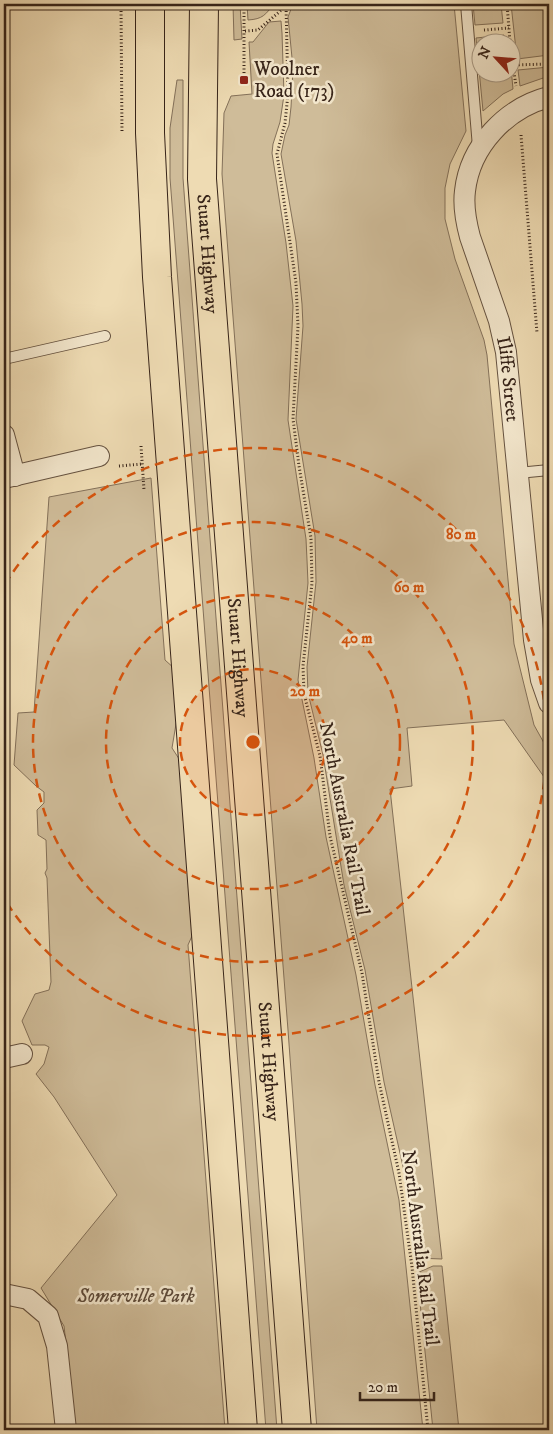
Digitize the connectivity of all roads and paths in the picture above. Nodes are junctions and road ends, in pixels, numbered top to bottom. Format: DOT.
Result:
graph roads {
  1 [pos="150,4"];
  2 [pos="204,4"];
  3 [pos="244,4"];
  4 [pos="466,4"];
  5 [pos="507,4"];
  6 [pos="286,5"];
  7 [pos="509,28"];
  8 [pos="244,31"];
  9 [pos="468,31"];
  10 [pos="509,32"];
  11 [pos="520,64"];
  12 [pos="549,64"];
  13 [pos="244,80"];
  14 [pos="515,82"];
  15 [pos="549,97"];
  16 [pos="519,109"];
  17 [pos="479,150"];
  18 [pos="537,333"];
  19 [pos="106,336"];
  20 [pos="4,359"];
  21 [pos="4,435"];
  22 [pos="99,456"];
  23 [pos="549,470"];
  24 [pos="518,473"];
  25 [pos="9,477"];
  26 [pos="549,703"];
  27 [pos="4,1294"];
  28 [pos="66,1430"];
  29 [pos="242,1430"];
  30 [pos="297,1430"];
  31 [pos="428,1430"];
  1 -- 29 [label="highway"];
  2 -- 30 [label="highway, Stuart Highway"];
  3 -- 8 [label="path"];
  4 -- 9 [label="lane"];
  5 -- 7 [label="path"];
  6 -- 8 [label="path"];
  6 -- 31 [label="path, North Australia Rail Trail"];
  7 -- 9 [label="path"];
  7 -- 10 [label="path"];
  8 -- 13 [label="path"];
  9 -- 17 [label="lane"];
  11 -- 12 [label="path"];
  14 -- 16 [label="path"];
  15 -- 16 [label="street, Iliffe Street"];
  16 -- 17 [label="street, Iliffe Street"];
  16 -- 18 [label="path"];
  17 -- 24 [label="street, Iliffe Street"];
  19 -- 20 [label="lane"];
  21 -- 25 [label="street"];
  22 -- 25 [label="street"];
  23 -- 24 [label="lane"];
  24 -- 26 [label="street, Iliffe Street"];
  27 -- 28 [label="street"];
}
